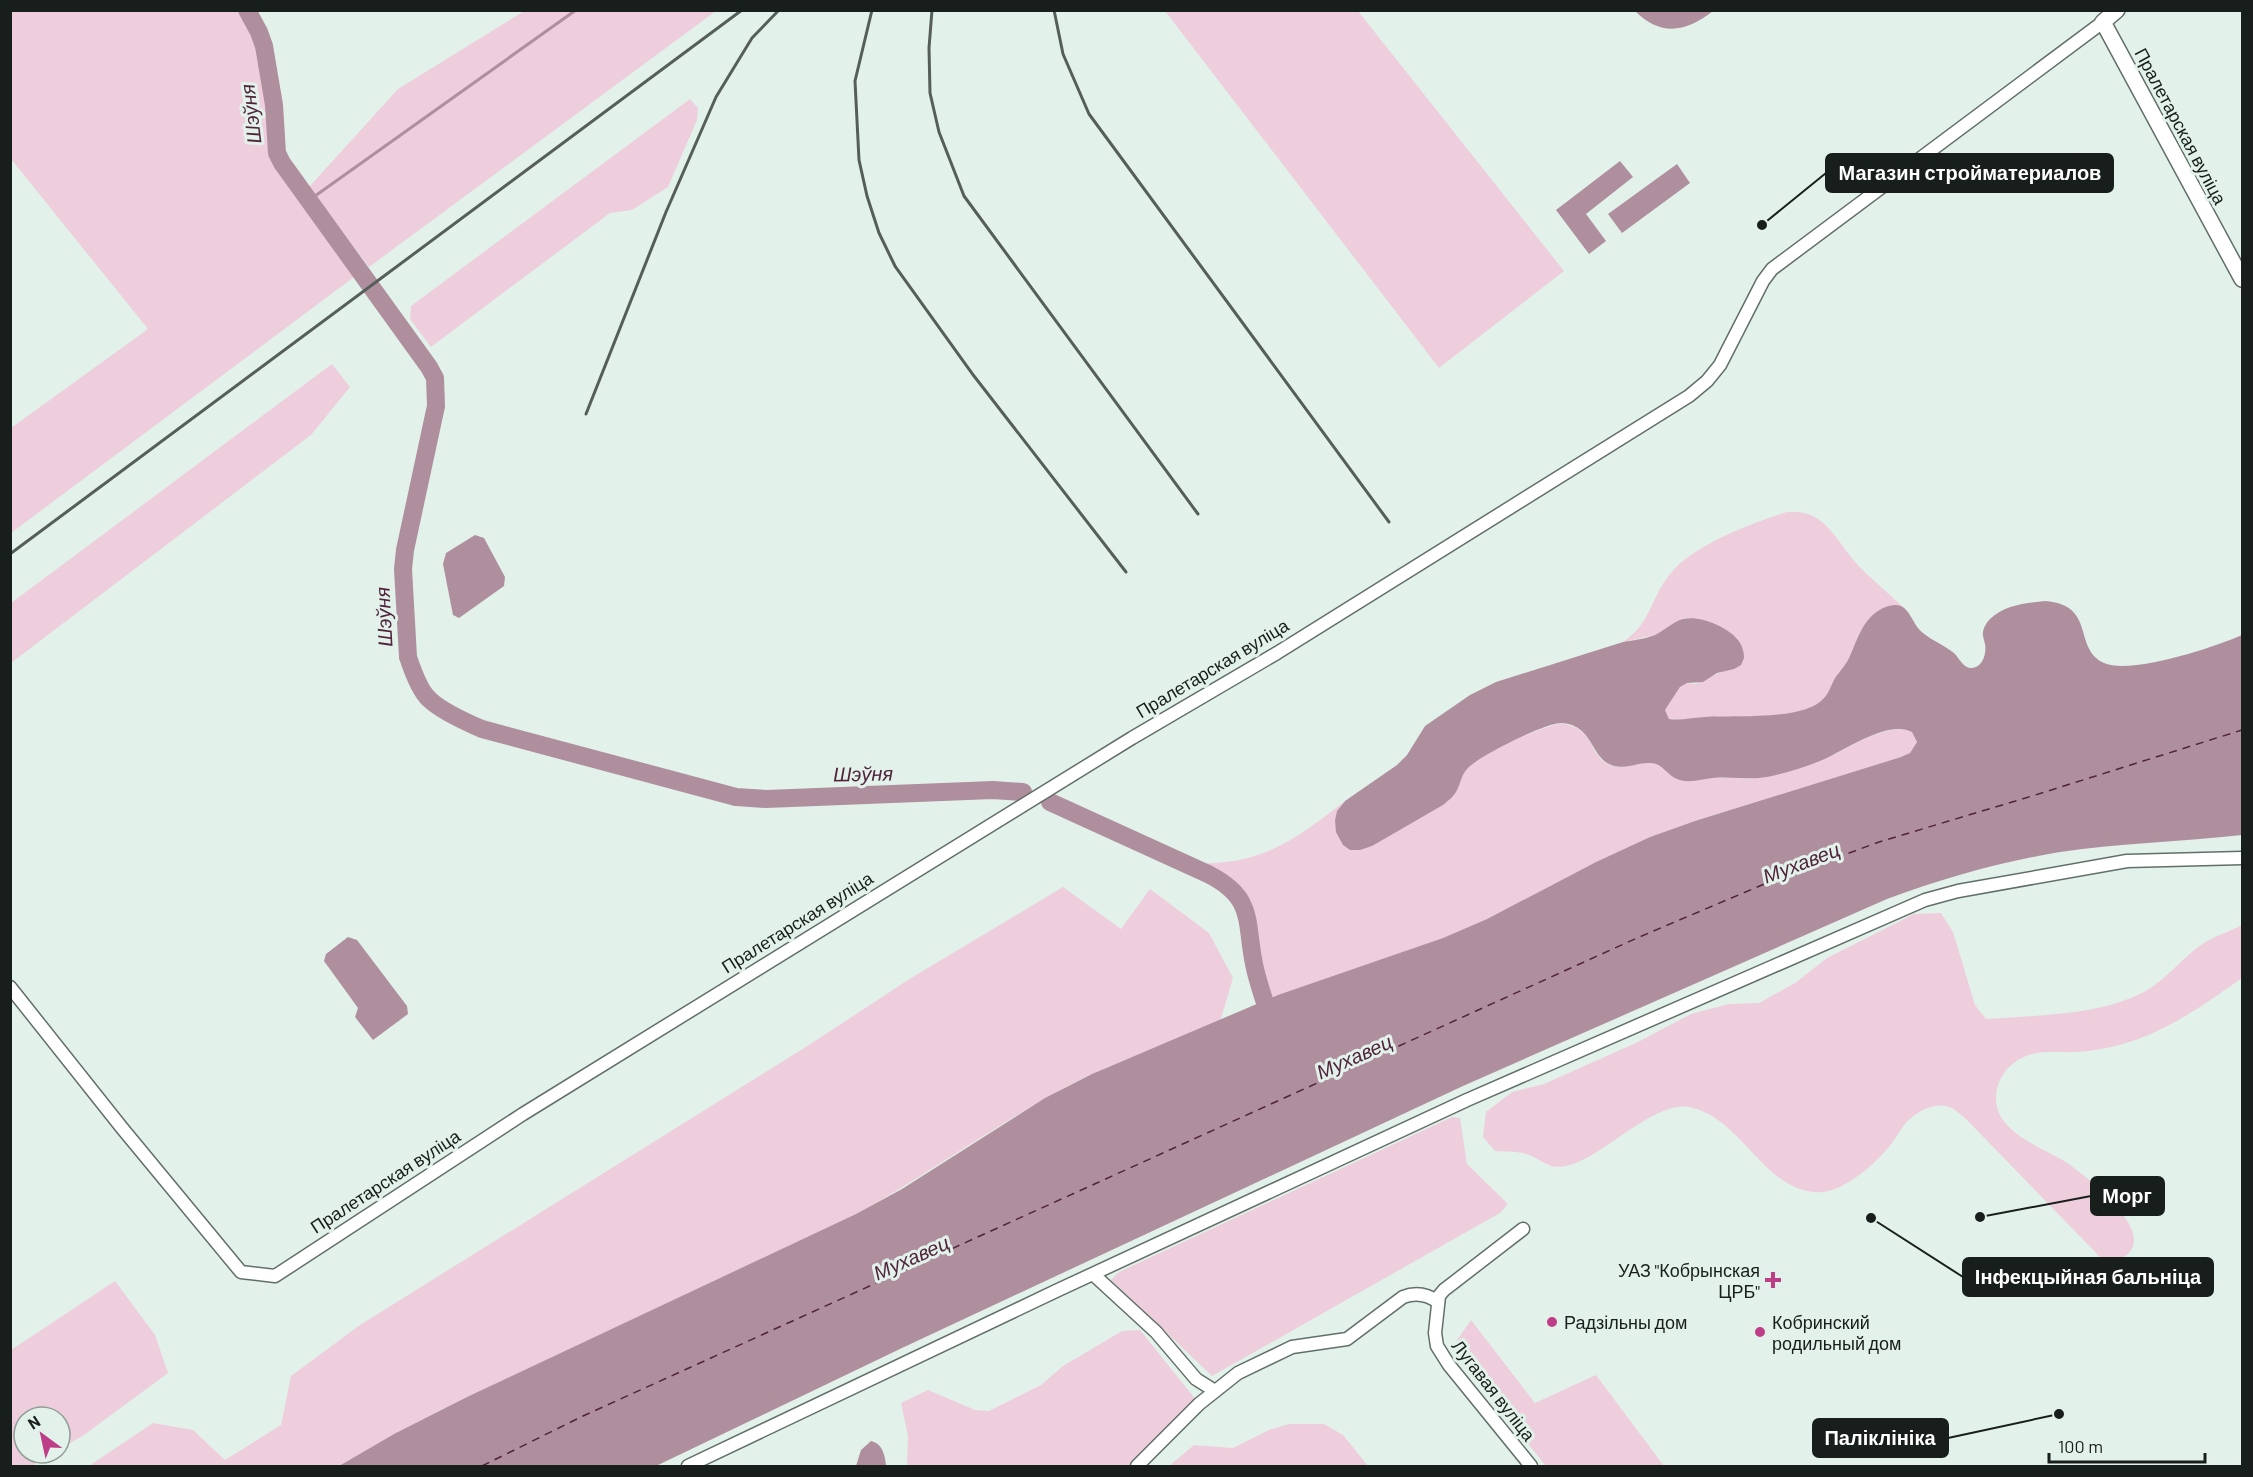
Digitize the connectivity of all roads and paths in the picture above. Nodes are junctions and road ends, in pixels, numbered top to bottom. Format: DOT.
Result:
graph roads {
  1 [pos="2118,10"];
  2 [pos="2103,22"];
  3 [pos="2242,279"];
  4 [pos="2242,858"];
  5 [pos="10,987"];
  6 [pos="1523,1229"];
  7 [pos="1094,1275"];
  8 [pos="1438,1302"];
  9 [pos="1215,1391"];
  10 [pos="688,1467"];
  11 [pos="1137,1467"];
  12 [pos="1531,1467"];
  1 -- 2 [label="main road, Пралетарская вуліца"];
  2 -- 3 [label="main road, Пралетарская вуліца"];
  2 -- 5 [label="street, Пралетарская вуліца"];
  4 -- 7 [label="street"];
  6 -- 8 [label="street"];
  7 -- 9 [label="street"];
  7 -- 10 [label="street"];
  8 -- 9 [label="street"];
  8 -- 12 [label="street, Лугавая вуліца"];
  9 -- 11 [label="street"];
}
